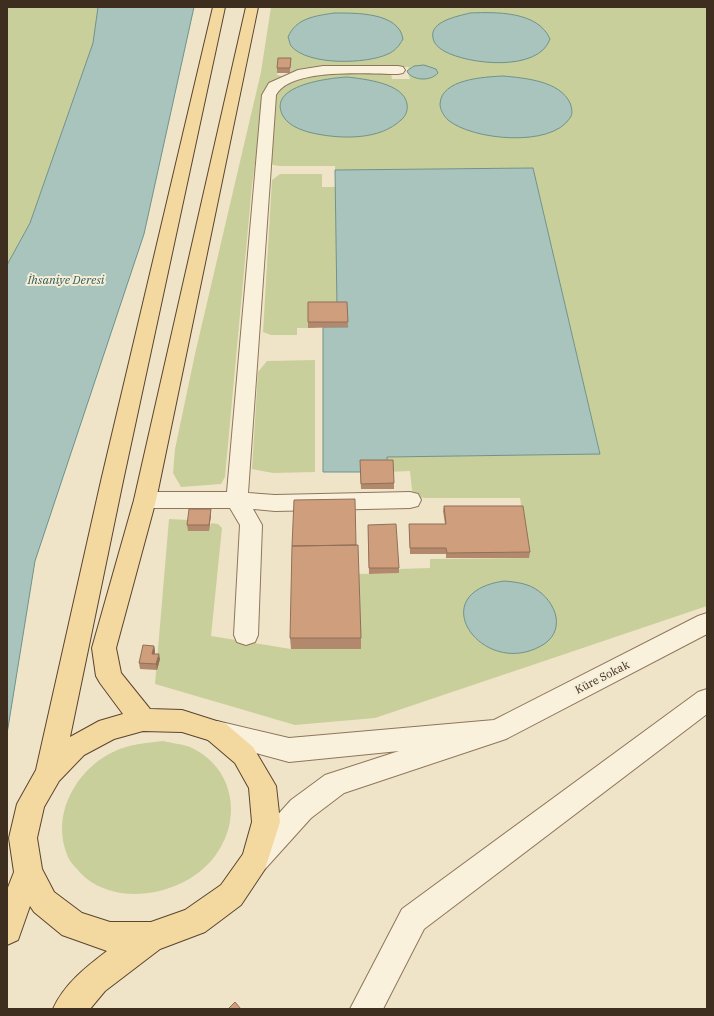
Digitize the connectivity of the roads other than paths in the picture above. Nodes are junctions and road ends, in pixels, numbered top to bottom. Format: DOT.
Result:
graph roads {
  1 [pos="220,7"];
  2 [pos="252,7"];
  3 [pos="398,70"];
  4 [pos="145,500"];
  5 [pos="237,500"];
  6 [pos="410,500"];
  7 [pos="707,623"];
  8 [pos="246,635"];
  9 [pos="707,700"];
  10 [pos="143,720"];
  11 [pos="497,731"];
  12 [pos="217,732"];
  13 [pos="49,772"];
  14 [pos="255,860"];
  15 [pos="28,872"];
  16 [pos="7,930"];
  17 [pos="151,937"];
  18 [pos="69,1009"];
  19 [pos="366,1009"];
  1 -- 13 [label="main road"];
  2 -- 4 [label="main road"];
  3 -- 5 [label="street"];
  4 -- 5 [label="street"];
  4 -- 10 [label="main road"];
  5 -- 6 [label="street"];
  5 -- 8 [label="street"];
  7 -- 11 [label="street, Küre Sokak"];
  9 -- 19 [label="street"];
  10 -- 12 [label="main road"];
  10 -- 13 [label="main road"];
  11 -- 12 [label="street"];
  11 -- 14 [label="street"];
  12 -- 14 [label="main road"];
  13 -- 15 [label="main road"];
  14 -- 17 [label="main road"];
  15 -- 16 [label="main road"];
  15 -- 17 [label="main road"];
  17 -- 18 [label="main road"];
}
